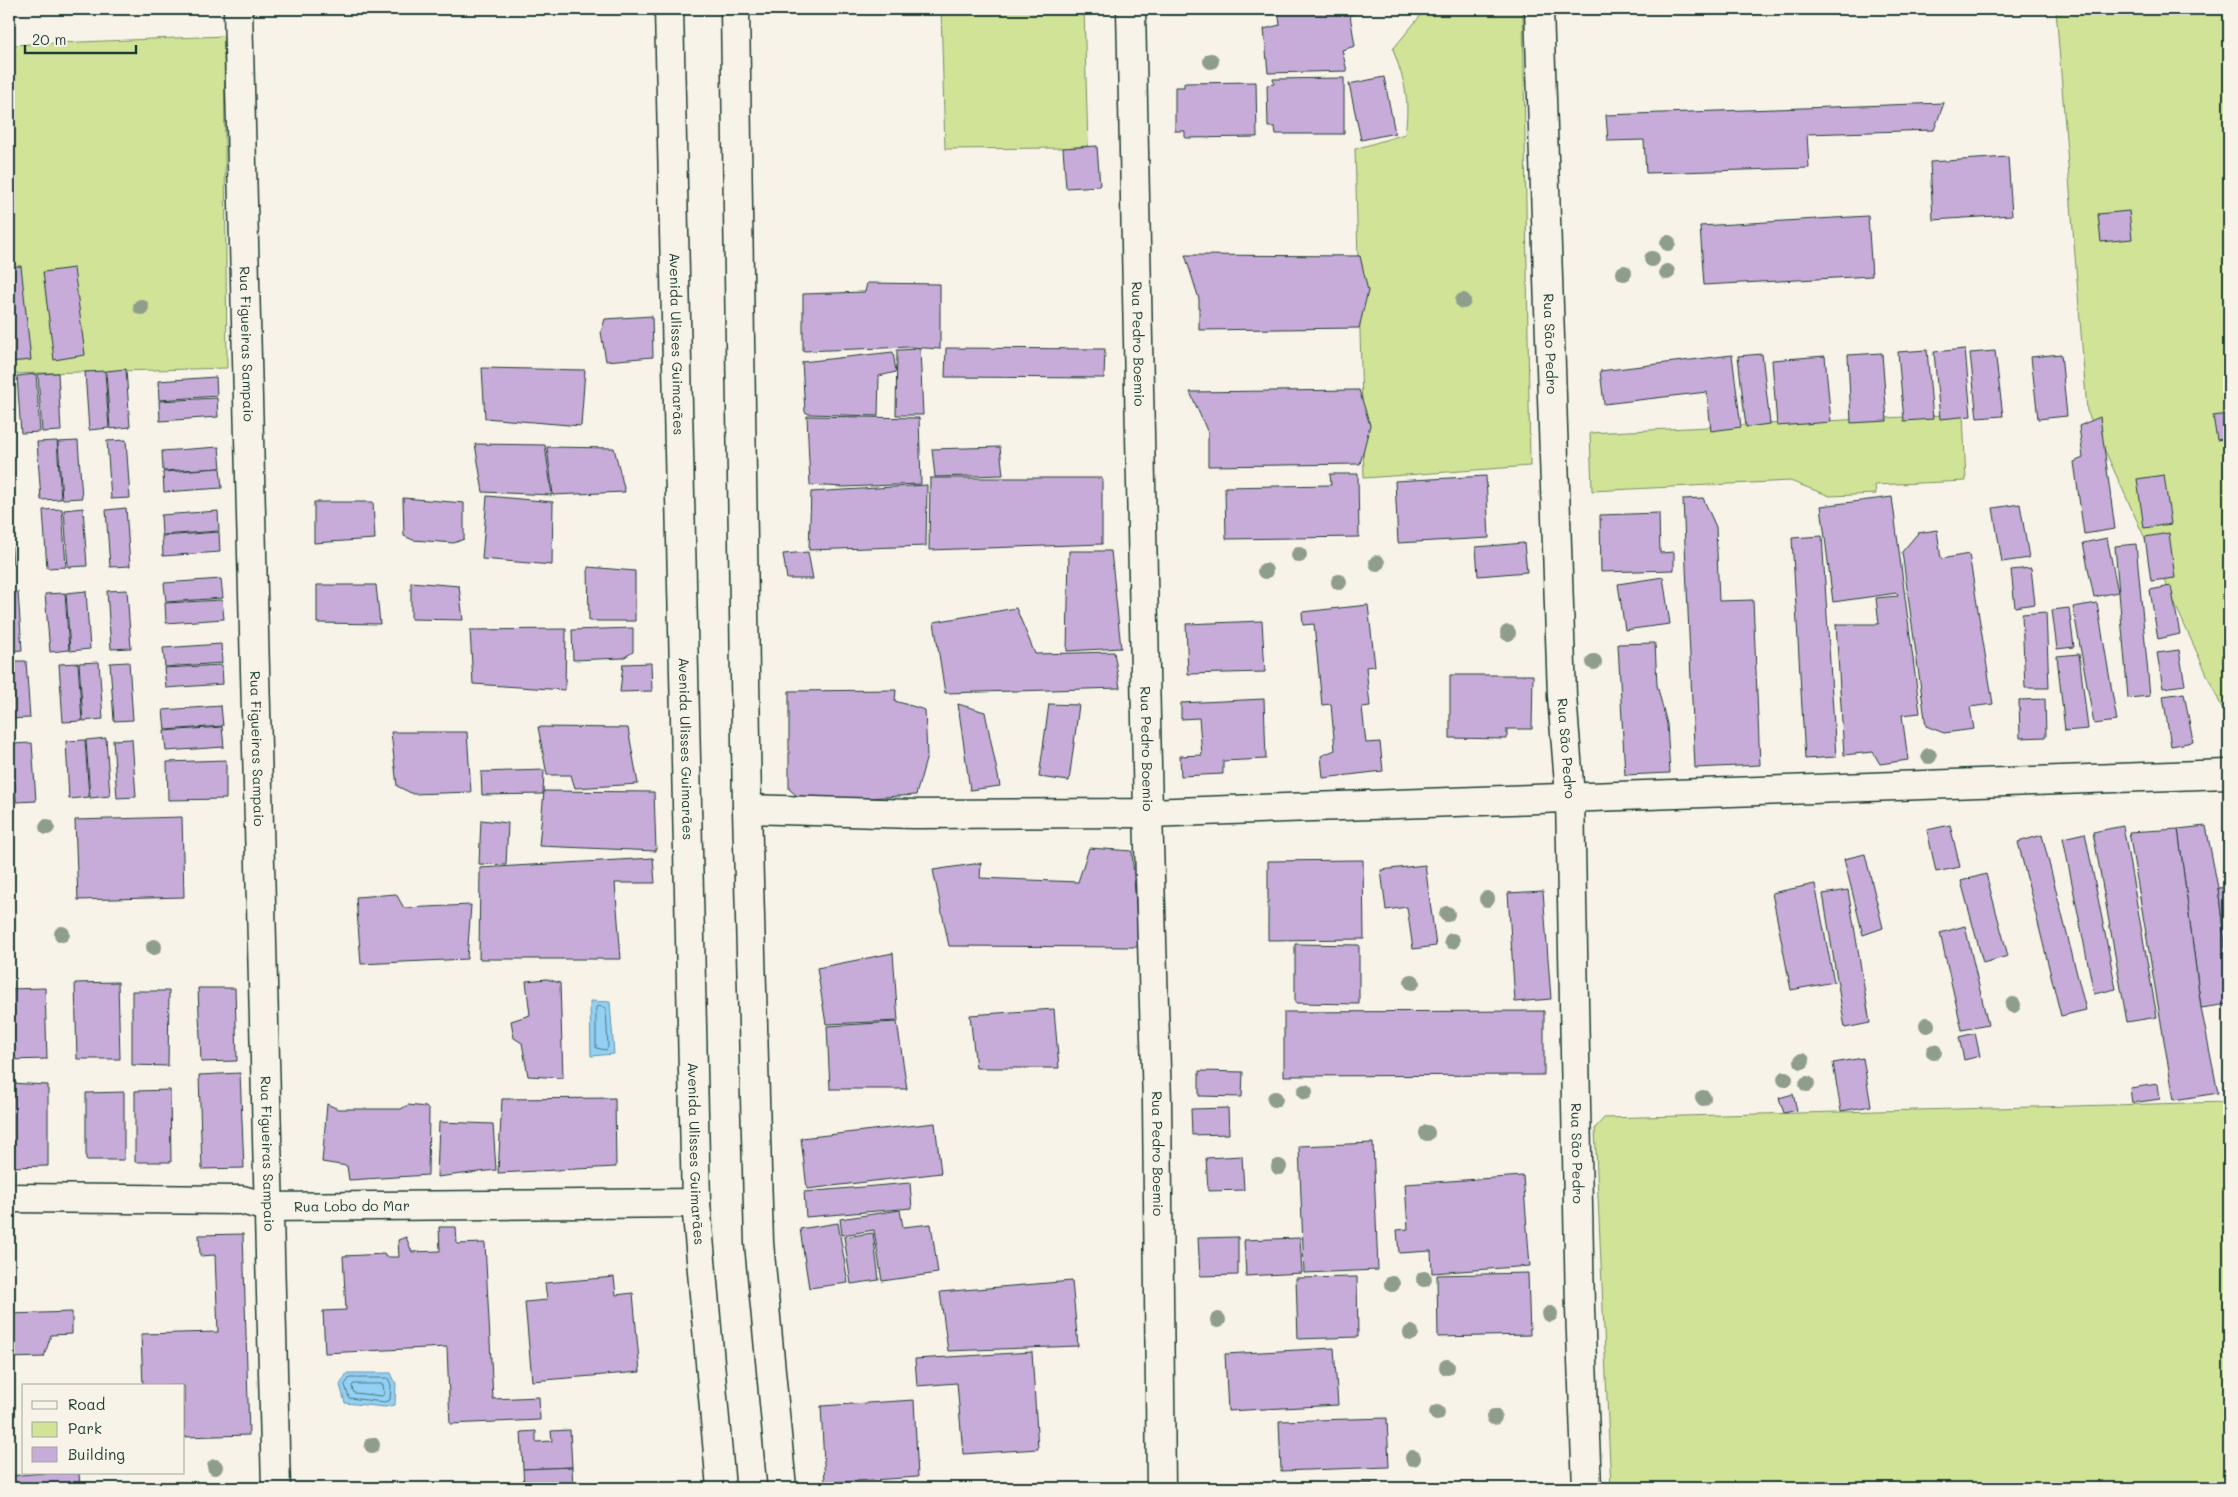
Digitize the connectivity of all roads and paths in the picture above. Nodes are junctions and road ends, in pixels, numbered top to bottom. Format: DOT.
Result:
graph roads {
  1 [pos="238,9"];
  2 [pos="669,9"];
  3 [pos="735,9"];
  4 [pos="1131,9"];
  5 [pos="1539,9"];
  6 [pos="2227,774"];
  7 [pos="1570,796"];
  8 [pos="748,809"];
  9 [pos="1148,813"];
  10 [pos="9,1198"];
  11 [pos="696,1203"];
  12 [pos="267,1207"];
  13 [pos="276,1488"];
  14 [pos="721,1488"];
  15 [pos="782,1488"];
  16 [pos="1161,1488"];
  17 [pos="1587,1488"];
  1 -- 12 [label="street, Rua Figueiras Sampaio"];
  2 -- 11 [label="street, Avenida Ulisses Guimarães"];
  3 -- 8 [label="street"];
  4 -- 9 [label="street, Rua Pedro Boemio"];
  5 -- 7 [label="street, Rua São Pedro"];
  6 -- 7 [label="street"];
  7 -- 9 [label="street"];
  7 -- 17 [label="street, Rua São Pedro"];
  8 -- 9 [label="street"];
  8 -- 15 [label="street"];
  9 -- 16 [label="street, Rua Pedro Boemio"];
  10 -- 12 [label="street, Rua Lobo do Mar"];
  11 -- 12 [label="street, Rua Lobo do Mar"];
  11 -- 14 [label="street, Avenida Ulisses Guimarães"];
  12 -- 13 [label="street, Rua Figueiras Sampaio"];
}
